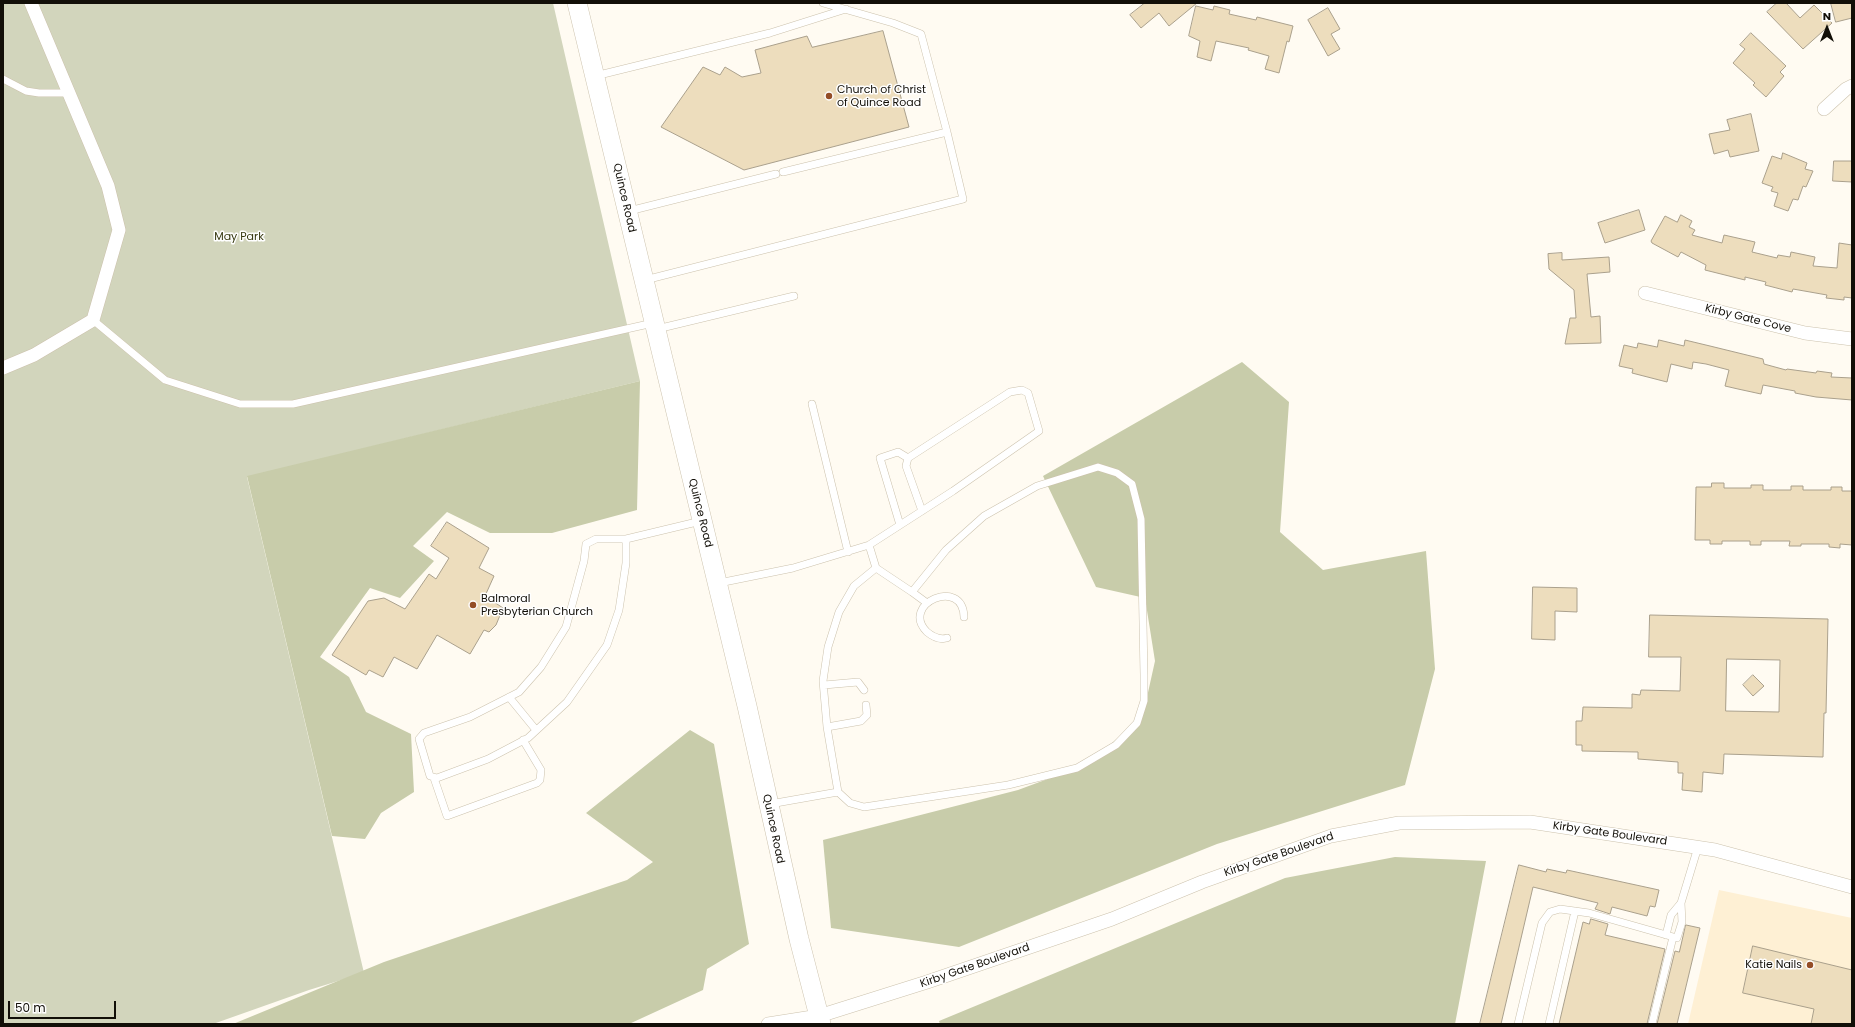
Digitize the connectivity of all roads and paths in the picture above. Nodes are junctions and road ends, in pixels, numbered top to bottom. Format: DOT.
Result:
graph roads {
  1 [pos="31,3"];
  2 [pos="577,3"];
  3 [pos="823,3"];
  4 [pos="846,9"];
  5 [pos="594,76"];
  6 [pos="3,79"];
  7 [pos="1852,86"];
  8 [pos="69,93"];
  9 [pos="1824,109"];
  10 [pos="946,132"];
  11 [pos="627,212"];
  12 [pos="643,280"];
  13 [pos="1645,293"];
  14 [pos="794,296"];
  15 [pos="93,320"];
  16 [pos="654,326"];
  17 [pos="1852,339"];
  18 [pos="3,368"];
  19 [pos="812,404"];
  20 [pos="908,458"];
  21 [pos="922,511"];
  22 [pos="702,521"];
  23 [pos="900,525"];
  24 [pos="626,539"];
  25 [pos="869,545"];
  26 [pos="848,552"];
  27 [pos="876,568"];
  28 [pos="717,584"];
  29 [pos="912,592"];
  30 [pos="927,603"];
  31 [pos="964,617"];
  32 [pos="947,638"];
  33 [pos="824,685"];
  34 [pos="864,690"];
  35 [pos="509,697"];
  36 [pos="866,705"];
  37 [pos="827,727"];
  38 [pos="536,730"];
  39 [pos="523,740"];
  40 [pos="434,778"];
  41 [pos="838,792"];
  42 [pos="768,805"];
  43 [pos="1698,847"];
  44 [pos="1852,887"];
  45 [pos="1681,903"];
  46 [pos="1575,911"];
  47 [pos="1672,936"];
  48 [pos="820,1020"];
  49 [pos="768,1024"];
  50 [pos="1518,1024"];
  51 [pos="1548,1024"];
  52 [pos="1652,1024"];
  1 -- 8 [label="street"];
  2 -- 5 [label="main road, Quince Road"];
  3 -- 4 [label="lane"];
  4 -- 5 [label="lane"];
  4 -- 10 [label="lane"];
  5 -- 11 [label="main road, Quince Road"];
  6 -- 8 [label="lane"];
  7 -- 9 [label="street"];
  8 -- 15 [label="street"];
  10 -- 11 [label="lane"];
  10 -- 12 [label="lane"];
  11 -- 12 [label="main road, Quince Road"];
  12 -- 16 [label="main road, Quince Road"];
  13 -- 17 [label="street, Kirby Gate Cove"];
  14 -- 16 [label="lane"];
  15 -- 16 [label="lane"];
  15 -- 18 [label="street"];
  16 -- 22 [label="main road, Quince Road"];
  19 -- 26 [label="lane"];
  20 -- 21 [label="lane"];
  20 -- 21 [label="lane"];
  20 -- 23 [label="lane"];
  21 -- 23 [label="lane"];
  22 -- 24 [label="lane"];
  22 -- 28 [label="main road, Quince Road"];
  23 -- 25 [label="lane"];
  24 -- 35 [label="lane"];
  24 -- 38 [label="lane"];
  25 -- 26 [label="lane"];
  25 -- 27 [label="lane"];
  26 -- 28 [label="lane"];
  27 -- 29 [label="lane"];
  27 -- 33 [label="lane"];
  28 -- 42 [label="main road, Quince Road"];
  29 -- 30 [label="lane"];
  29 -- 41 [label="lane"];
  30 -- 31 [label="lane"];
  30 -- 32 [label="lane"];
  33 -- 34 [label="lane"];
  33 -- 37 [label="lane"];
  35 -- 38 [label="lane"];
  35 -- 40 [label="lane"];
  36 -- 37 [label="lane"];
  37 -- 41 [label="lane"];
  38 -- 39 [label="lane"];
  39 -- 40 [label="lane"];
  39 -- 40 [label="lane"];
  41 -- 42 [label="lane"];
  42 -- 48 [label="main road, Quince Road"];
  43 -- 44 [label="street, Kirby Gate Boulevard"];
  43 -- 45 [label="lane"];
  43 -- 48 [label="street, Kirby Gate Boulevard"];
  45 -- 47 [label="lane"];
  45 -- 47 [label="lane"];
  46 -- 47 [label="lane"];
  46 -- 50 [label="lane"];
  46 -- 51 [label="lane"];
  47 -- 52 [label="lane"];
  48 -- 49 [label="street, Kirby Gate Boulevard"];
}
